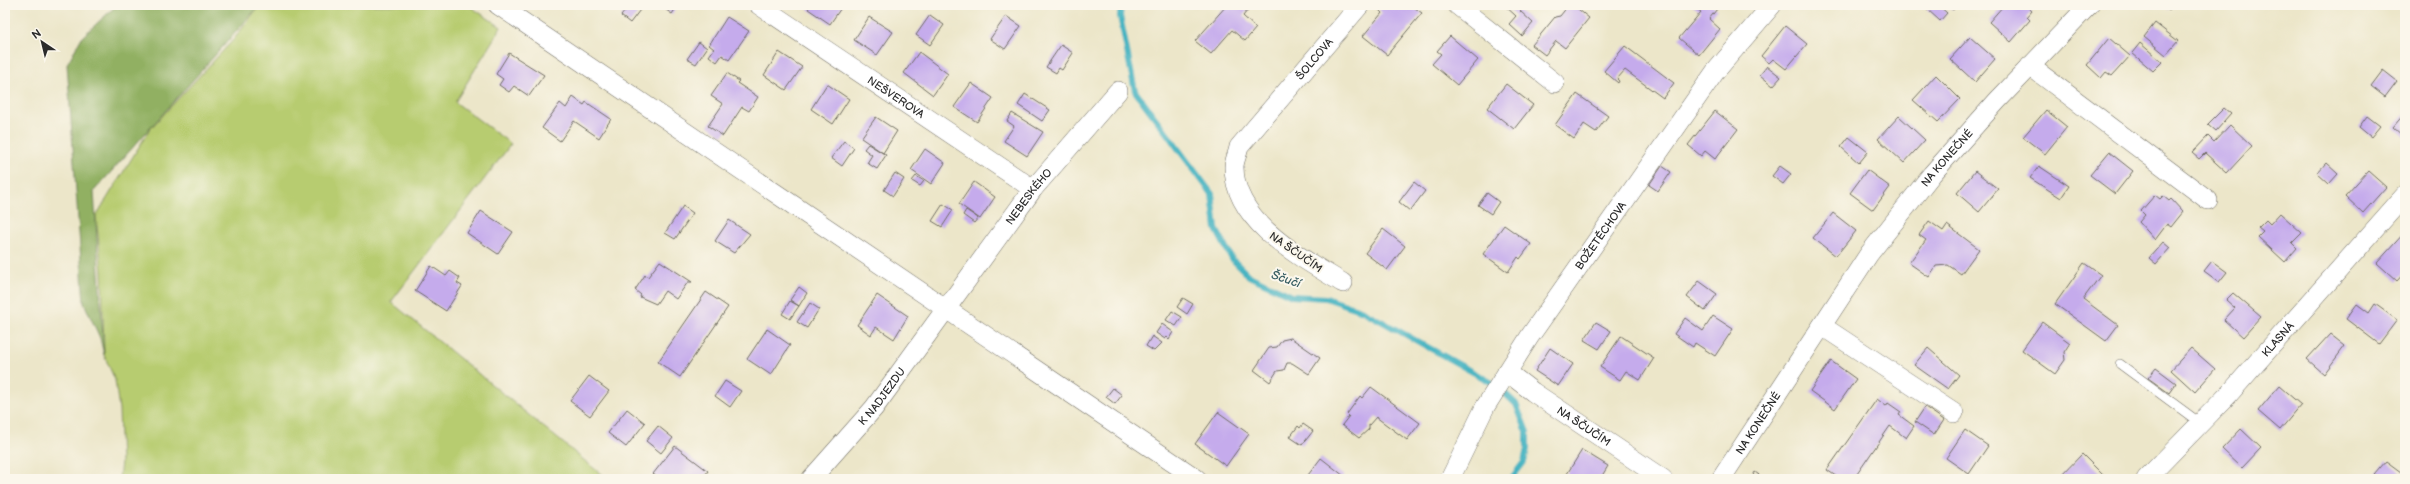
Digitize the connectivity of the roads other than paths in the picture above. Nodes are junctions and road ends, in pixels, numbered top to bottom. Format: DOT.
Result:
graph roads {
  1 [pos="498,5"];
  2 [pos="1360,5"];
  3 [pos="1457,5"];
  4 [pos="1772,5"];
  5 [pos="2089,5"];
  6 [pos="765,7"];
  7 [pos="2030,66"];
  8 [pos="1555,83"];
  9 [pos="1118,91"];
  10 [pos="1269,114"];
  11 [pos="1033,188"];
  12 [pos="2405,195"];
  13 [pos="2208,200"];
  14 [pos="1343,283"];
  15 [pos="947,309"];
  16 [pos="1822,326"];
  17 [pos="2120,364"];
  18 [pos="1506,373"];
  19 [pos="1954,413"];
  20 [pos="2200,423"];
  21 [pos="811,479"];
  22 [pos="1197,479"];
  23 [pos="1450,479"];
  24 [pos="1663,479"];
  25 [pos="1720,479"];
  26 [pos="2146,479"];
  1 -- 15 [label="street"];
  2 -- 10 [label="street, ŠOLCOVA"];
  3 -- 8 [label="street"];
  4 -- 18 [label="street, BOŽETĚCHOVA"];
  5 -- 7 [label="street, NA KONEČNÉ"];
  6 -- 11 [label="street, NEŠVEROVA"];
  7 -- 13 [label="street"];
  7 -- 16 [label="street, NA KONEČNÉ"];
  9 -- 11 [label="street, NEBESKÉHO"];
  10 -- 14 [label="street, NA ŠČUČÍM"];
  11 -- 15 [label="street, NEBESKÉHO"];
  12 -- 20 [label="street, KLASNÁ"];
  15 -- 21 [label="street, K NADJEZDU"];
  15 -- 22 [label="street"];
  16 -- 19 [label="street"];
  16 -- 25 [label="street, NA KONEČNÉ"];
  17 -- 20 [label="lane"];
  18 -- 23 [label="street, BOŽETĚCHOVA"];
  18 -- 24 [label="street, NA ŠČUČÍM"];
  20 -- 26 [label="street, KLASNÁ"];
}
